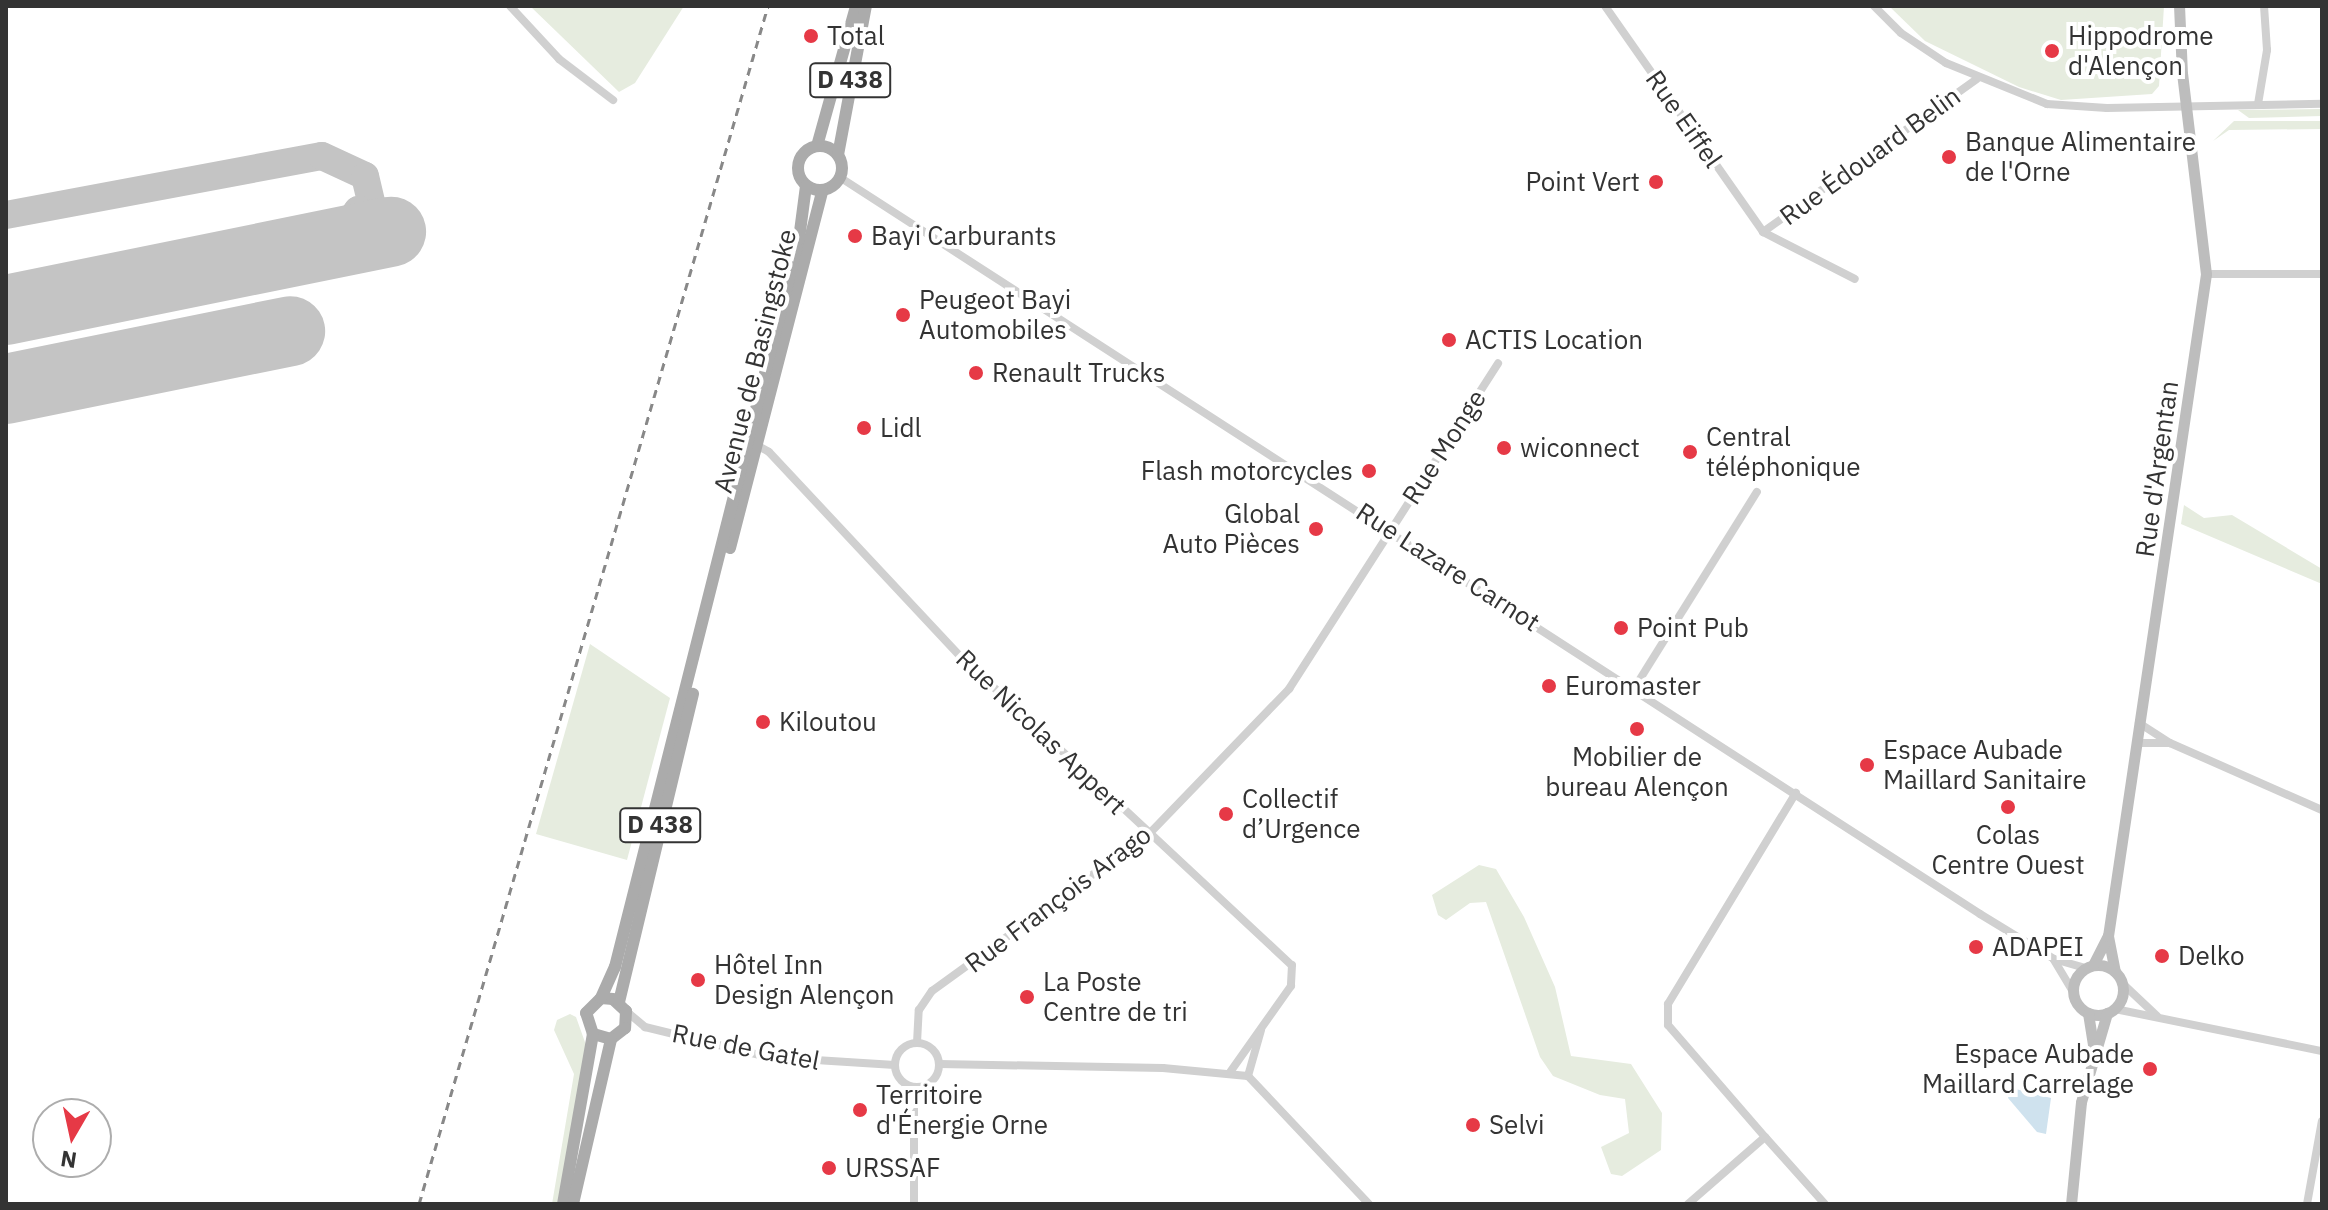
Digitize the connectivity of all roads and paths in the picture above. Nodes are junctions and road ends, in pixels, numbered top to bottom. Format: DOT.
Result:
graph roads {
  1 [pos="510,6"];
  2 [pos="856,6"];
  3 [pos="866,6"];
  4 [pos="1605,6"];
  5 [pos="1874,6"];
  6 [pos="2179,6"];
  7 [pos="2264,6"];
  8 [pos="1977,79"];
  9 [pos="613,100"];
  10 [pos="2258,104"];
  11 [pos="2322,104"];
  12 [pos="2185,106"];
  13 [pos="817,146"];
  14 [pos="838,155"];
  15 [pos="841,178"];
  16 [pos="806,186"];
  17 [pos="822,191"];
  18 [pos="1763,232"];
  19 [pos="2206,274"];
  20 [pos="2322,274"];
  21 [pos="1855,279"];
  22 [pos="1498,363"];
  23 [pos="755,443"];
  24 [pos="1757,492"];
  25 [pos="1390,530"];
  26 [pos="728,541"];
  27 [pos="1635,687"];
  28 [pos="2139,723"];
  29 [pos="2136,743"];
  30 [pos="2170,743"];
  31 [pos="1796,793"];
  32 [pos="2322,810"];
  33 [pos="1149,834"];
  34 [pos="2108,936"];
  35 [pos="2054,959"];
  36 [pos="2089,966"];
  37 [pos="2115,971"];
  38 [pos="2123,984"];
  39 [pos="2073,992"];
  40 [pos="601,998"];
  41 [pos="622,1007"];
  42 [pos="2111,1011"];
  43 [pos="2088,1013"];
  44 [pos="2158,1016"];
  45 [pos="1263,1026"];
  46 [pos="645,1027"];
  47 [pos="593,1034"];
  48 [pos="616,1036"];
  49 [pos="917,1043"];
  50 [pos="2094,1050"];
  51 [pos="2322,1051"];
  52 [pos="939,1064"];
  53 [pos="895,1065"];
  54 [pos="1230,1072"];
  55 [pos="1248,1076"];
  56 [pos="914,1088"];
  57 [pos="2322,1121"];
  58 [pos="1765,1137"];
  59 [pos="563,1204"];
  60 [pos="573,1204"];
  61 [pos="914,1204"];
  62 [pos="1369,1204"];
  63 [pos="1688,1204"];
  64 [pos="1825,1204"];
  65 [pos="2071,1204"];
  66 [pos="2307,1204"];
  1 -- 9 [label="street"];
  2 -- 13 [label="main road, D 438"];
  3 -- 14 [label="main road, D 438"];
  4 -- 18 [label="street, Rue Eiffel"];
  5 -- 8 [label="street"];
  6 -- 12 [label="main road, Rue d'Argentan"];
  7 -- 10 [label="street"];
  8 -- 12 [label="street"];
  8 -- 18 [label="street, Rue Édouard Belin"];
  10 -- 11 [label="street"];
  10 -- 12 [label="street"];
  12 -- 19 [label="main road, Rue d'Argentan"];
  13 -- 14 [label="main road"];
  13 -- 16 [label="main road"];
  14 -- 15 [label="main road"];
  15 -- 17 [label="main road"];
  15 -- 25 [label="street, Rue Lazare Carnot"];
  16 -- 17 [label="main road"];
  16 -- 23 [label="main road, Avenue de Basingstoke / D 438"];
  17 -- 23 [label="main road, Avenue de Basingstoke / D 438"];
  18 -- 21 [label="street"];
  19 -- 20 [label="street"];
  19 -- 28 [label="main road, Rue d'Argentan"];
  22 -- 25 [label="street, Rue Monge"];
  23 -- 26 [label="main road, Avenue de Basingstoke / D 438"];
  23 -- 33 [label="street, Rue Nicolas Appert"];
  24 -- 27 [label="street"];
  25 -- 27 [label="street, Rue Lazare Carnot"];
  25 -- 33 [label="street, Rue François Arago"];
  26 -- 40 [label="main road, D 438"];
  26 -- 41 [label="main road, D 438"];
  27 -- 31 [label="street, Rue Lazare Carnot"];
  28 -- 29 [label="main road, Rue d'Argentan"];
  28 -- 30 [label="street"];
  29 -- 30 [label="street"];
  29 -- 34 [label="main road, Rue d'Argentan"];
  30 -- 32 [label="street"];
  31 -- 35 [label="street, Rue Lazare Carnot"];
  31 -- 58 [label="street"];
  33 -- 45 [label="street, Rue Nicolas Appert"];
  33 -- 49 [label="street, Rue François Arago"];
  34 -- 36 [label="main road, Rue d'Argentan"];
  34 -- 37 [label="main road, Rue d'Argentan"];
  35 -- 36 [label="street, Rue Lazare Carnot"];
  35 -- 39 [label="street, Rue Lazare Carnot"];
  36 -- 37 [label="main road"];
  36 -- 39 [label="main road"];
  37 -- 38 [label="main road"];
  38 -- 42 [label="main road"];
  38 -- 44 [label="street"];
  39 -- 43 [label="main road"];
  40 -- 41 [label="main road"];
  40 -- 47 [label="main road"];
  41 -- 46 [label="street, Rue de Gatel"];
  41 -- 48 [label="main road"];
  42 -- 43 [label="main road"];
  42 -- 44 [label="street"];
  42 -- 50 [label="main road"];
  43 -- 50 [label="main road"];
  44 -- 51 [label="street"];
  45 -- 54 [label="street, Rue Nicolas Appert"];
  45 -- 55 [label="street, Rue Nicolas Appert"];
  46 -- 48 [label="street, Rue de Gatel"];
  46 -- 53 [label="street, Rue de Gatel"];
  47 -- 48 [label="main road"];
  47 -- 59 [label="main road"];
  48 -- 60 [label="main road"];
  49 -- 52 [label="street"];
  49 -- 53 [label="street"];
  50 -- 65 [label="main road"];
  52 -- 54 [label="street"];
  52 -- 56 [label="street"];
  53 -- 56 [label="street"];
  54 -- 55 [label="street"];
  55 -- 62 [label="street"];
  56 -- 61 [label="street"];
  57 -- 66 [label="street"];
  58 -- 63 [label="street"];
  58 -- 64 [label="street"];
}
